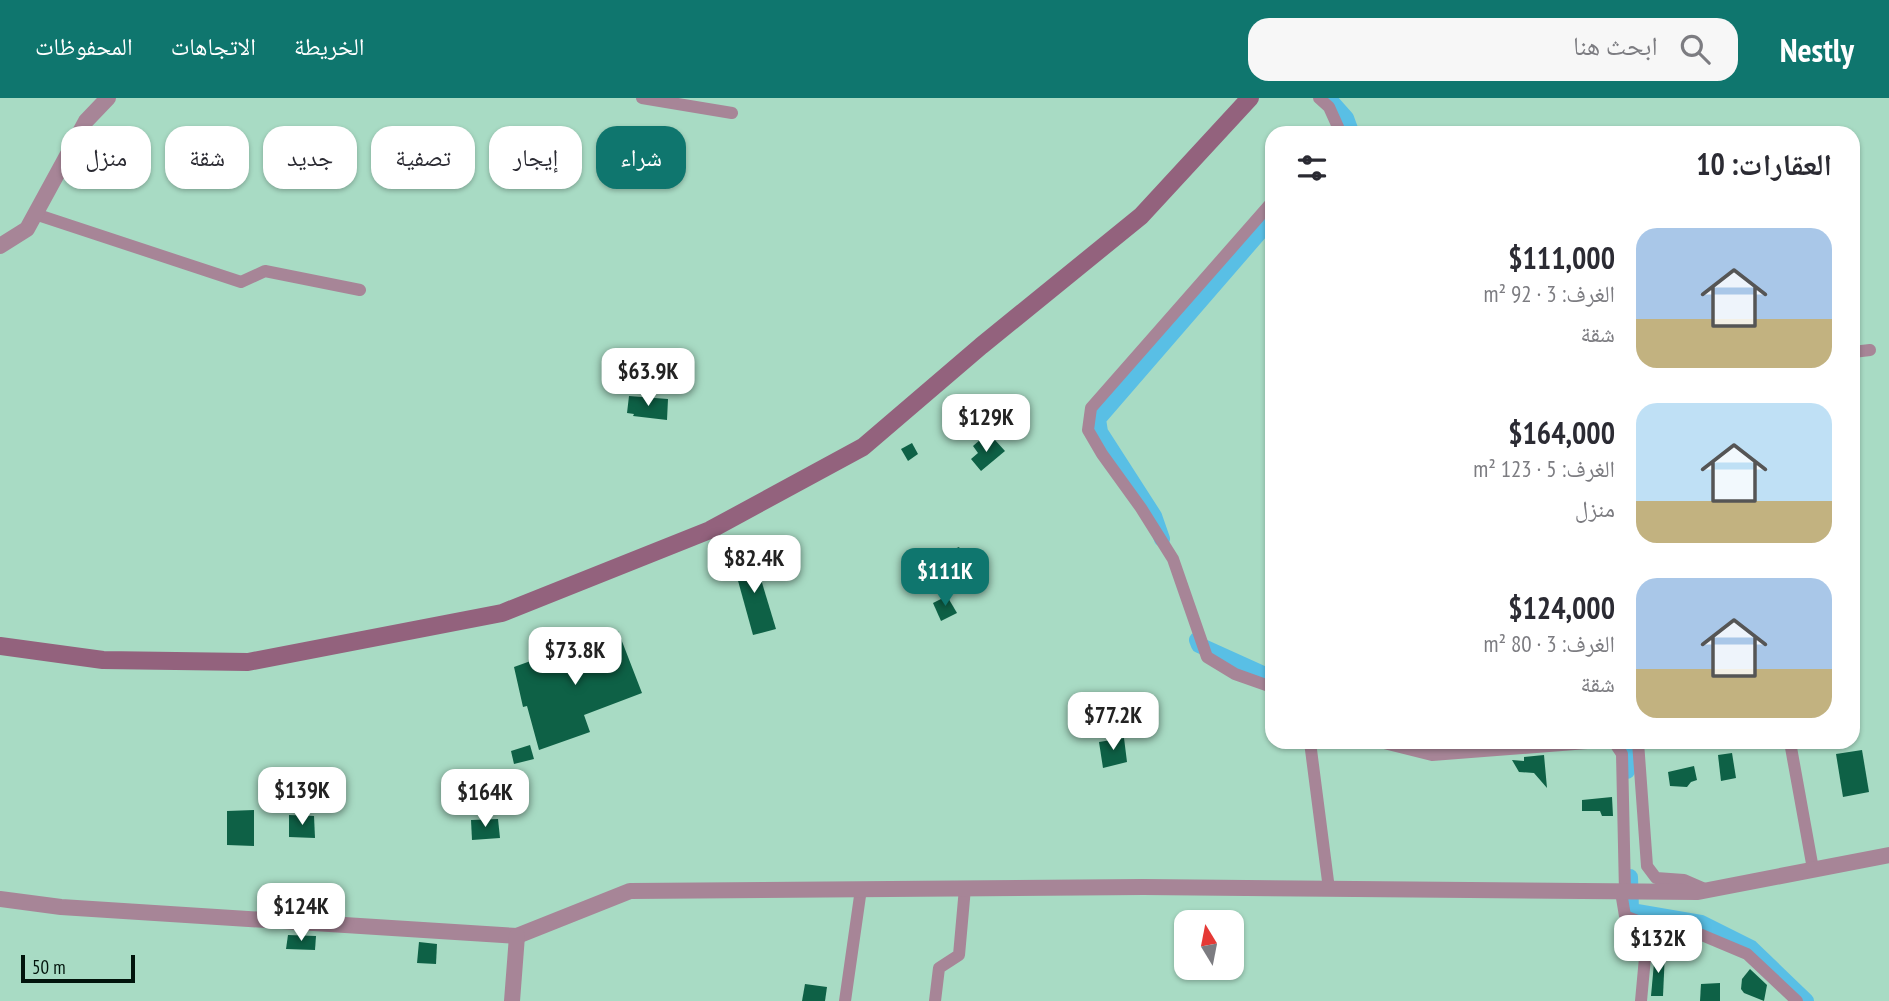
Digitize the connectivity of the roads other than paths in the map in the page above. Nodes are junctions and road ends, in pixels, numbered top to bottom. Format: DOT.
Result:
graph roads {
  1 [pos="108,98"];
  2 [pos="642,98"];
  3 [pos="1250,98"];
  4 [pos="1319,98"];
  5 [pos="732,113"];
  6 [pos="1338,126"];
  7 [pos="1265,210"];
  8 [pos="35,214"];
  9 [pos="0,246"];
  10 [pos="360,290"];
  11 [pos="1870,350"];
  12 [pos="1860,351"];
  13 [pos="0,646"];
  14 [pos="1265,684"];
  15 [pos="1311,749"];
  16 [pos="1408,749"];
  17 [pos="1510,749"];
  18 [pos="1619,749"];
  19 [pos="1639,749"];
  20 [pos="1791,749"];
  21 [pos="1889,855"];
  22 [pos="1813,869"];
  23 [pos="965,888"];
  24 [pos="861,889"];
  25 [pos="1329,889"];
  26 [pos="1707,890"];
  27 [pos="1623,892"];
  28 [pos="0,899"];
  29 [pos="1648,925"];
  30 [pos="517,936"];
  31 [pos="512,1001"];
  32 [pos="845,1001"];
  33 [pos="935,1001"];
  34 [pos="1641,1001"];
  35 [pos="1797,1001"];
  1 -- 8 [label="street"];
  2 -- 5 [label="street"];
  3 -- 13 [label="main road"];
  4 -- 6 [label="street"];
  7 -- 14 [label="street"];
  8 -- 9 [label="street"];
  8 -- 10 [label="street"];
  11 -- 12 [label="street"];
  15 -- 25 [label="street"];
  16 -- 17 [label="street"];
  18 -- 27 [label="street"];
  19 -- 26 [label="street"];
  20 -- 22 [label="street"];
  21 -- 22 [label="street"];
  22 -- 26 [label="street"];
  23 -- 24 [label="street"];
  23 -- 25 [label="street"];
  23 -- 33 [label="street"];
  24 -- 30 [label="street"];
  24 -- 32 [label="street"];
  25 -- 27 [label="street"];
  26 -- 27 [label="street"];
  27 -- 29 [label="street"];
  28 -- 30 [label="street"];
  29 -- 34 [label="street"];
  29 -- 35 [label="street"];
  30 -- 31 [label="street"];
}
